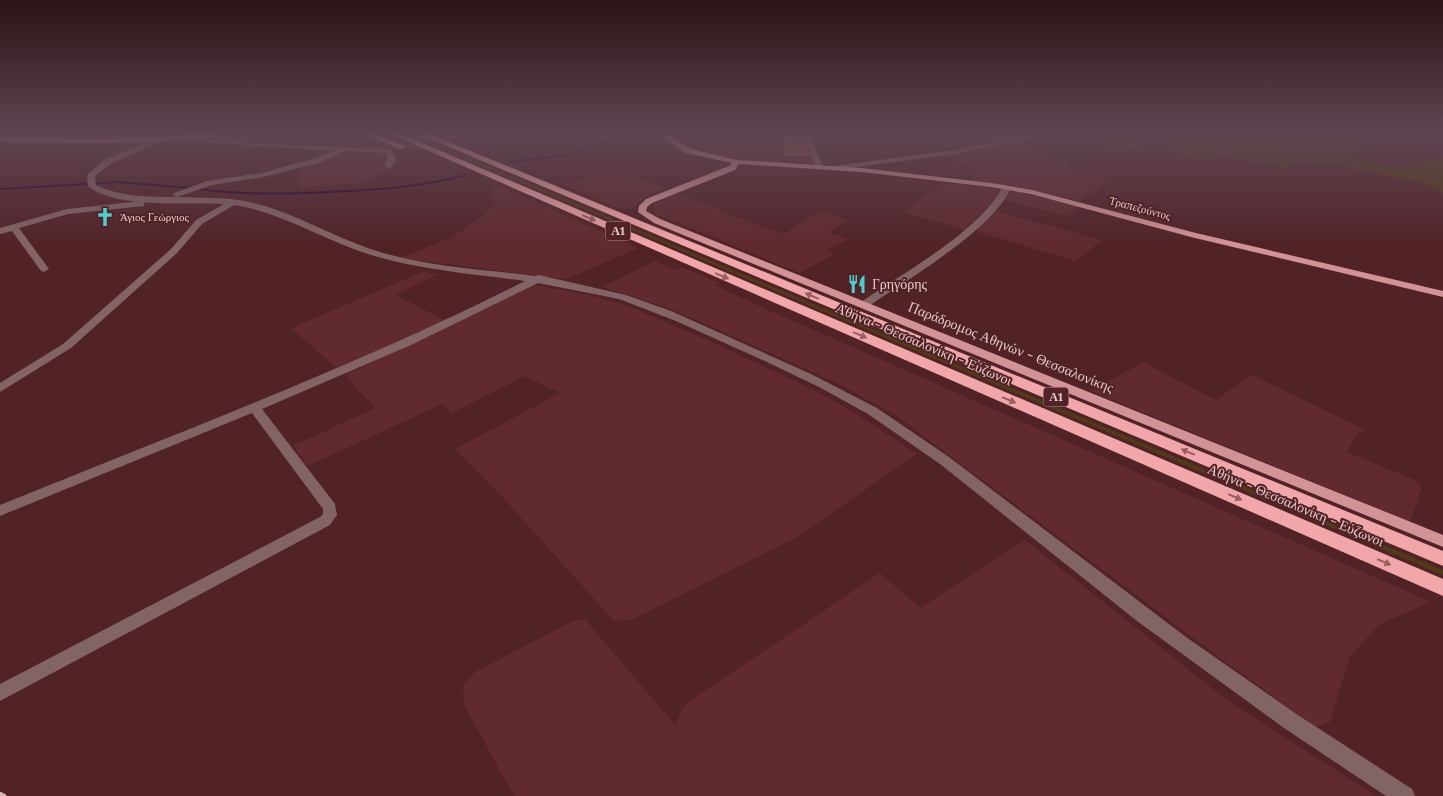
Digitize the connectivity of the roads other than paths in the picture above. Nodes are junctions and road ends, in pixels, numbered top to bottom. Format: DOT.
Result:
graph roads {
  1 [pos="96,170"];
  2 [pos="280,170"];
  3 [pos="466,170"];
  4 [pos="478,170"];
  5 [pos="510,170"];
  6 [pos="515,170"];
  7 [pos="727,170"];
  8 [pos="854,170"];
  9 [pos="546,185"];
  10 [pos="1008,187"];
  11 [pos="526,191"];
  12 [pos="170,199"];
  13 [pos="232,202"];
  14 [pos="13,227"];
  15 [pos="0,231"];
  16 [pos="44,269"];
  17 [pos="539,278"];
  18 [pos="1443,294"];
  19 [pos="864,304"];
  20 [pos="0,388"];
  21 [pos="256,408"];
  22 [pos="0,511"];
  23 [pos="1443,541"];
  24 [pos="1443,558"];
  25 [pos="1443,588"];
  26 [pos="0,693"];
  27 [pos="1405,796"];
  1 -- 12 [label="street"];
  2 -- 12 [label="street"];
  3 -- 11 [label="highway"];
  4 -- 11 [label="highway, Αθήνα - Θεσσαλονίκη - Εύζωνοι / Α1"];
  5 -- 9 [label="highway, Αθήνα - Θεσσαλονίκη - Εύζωνοι / Α1"];
  6 -- 9 [label="highway"];
  7 -- 19 [label="main road, Παράδρομος Αθηνών - Θεσσαλονίκης"];
  8 -- 10 [label="main road, Τραπεζούντος"];
  24 -- 9 [label="highway, Αθήνα - Θεσσαλονίκη - Εύζωνοι / Α1, one-way"];
  10 -- 18 [label="main road, Τραπεζούντος"];
  10 -- 19 [label="street"];
  11 -- 25 [label="highway, Αθήνα - Θεσσαλονίκη - Εύζωνοι / Α1, one-way"];
  12 -- 13 [label="street"];
  12 -- 14 [label="street"];
  13 -- 17 [label="street"];
  13 -- 20 [label="street"];
  14 -- 15 [label="street"];
  14 -- 16 [label="street"];
  17 -- 21 [label="street"];
  17 -- 27 [label="street"];
  19 -- 23 [label="main road, Παράδρομος Αθηνών - Θεσσαλονίκης"];
  21 -- 22 [label="street"];
  21 -- 26 [label="street"];
}
